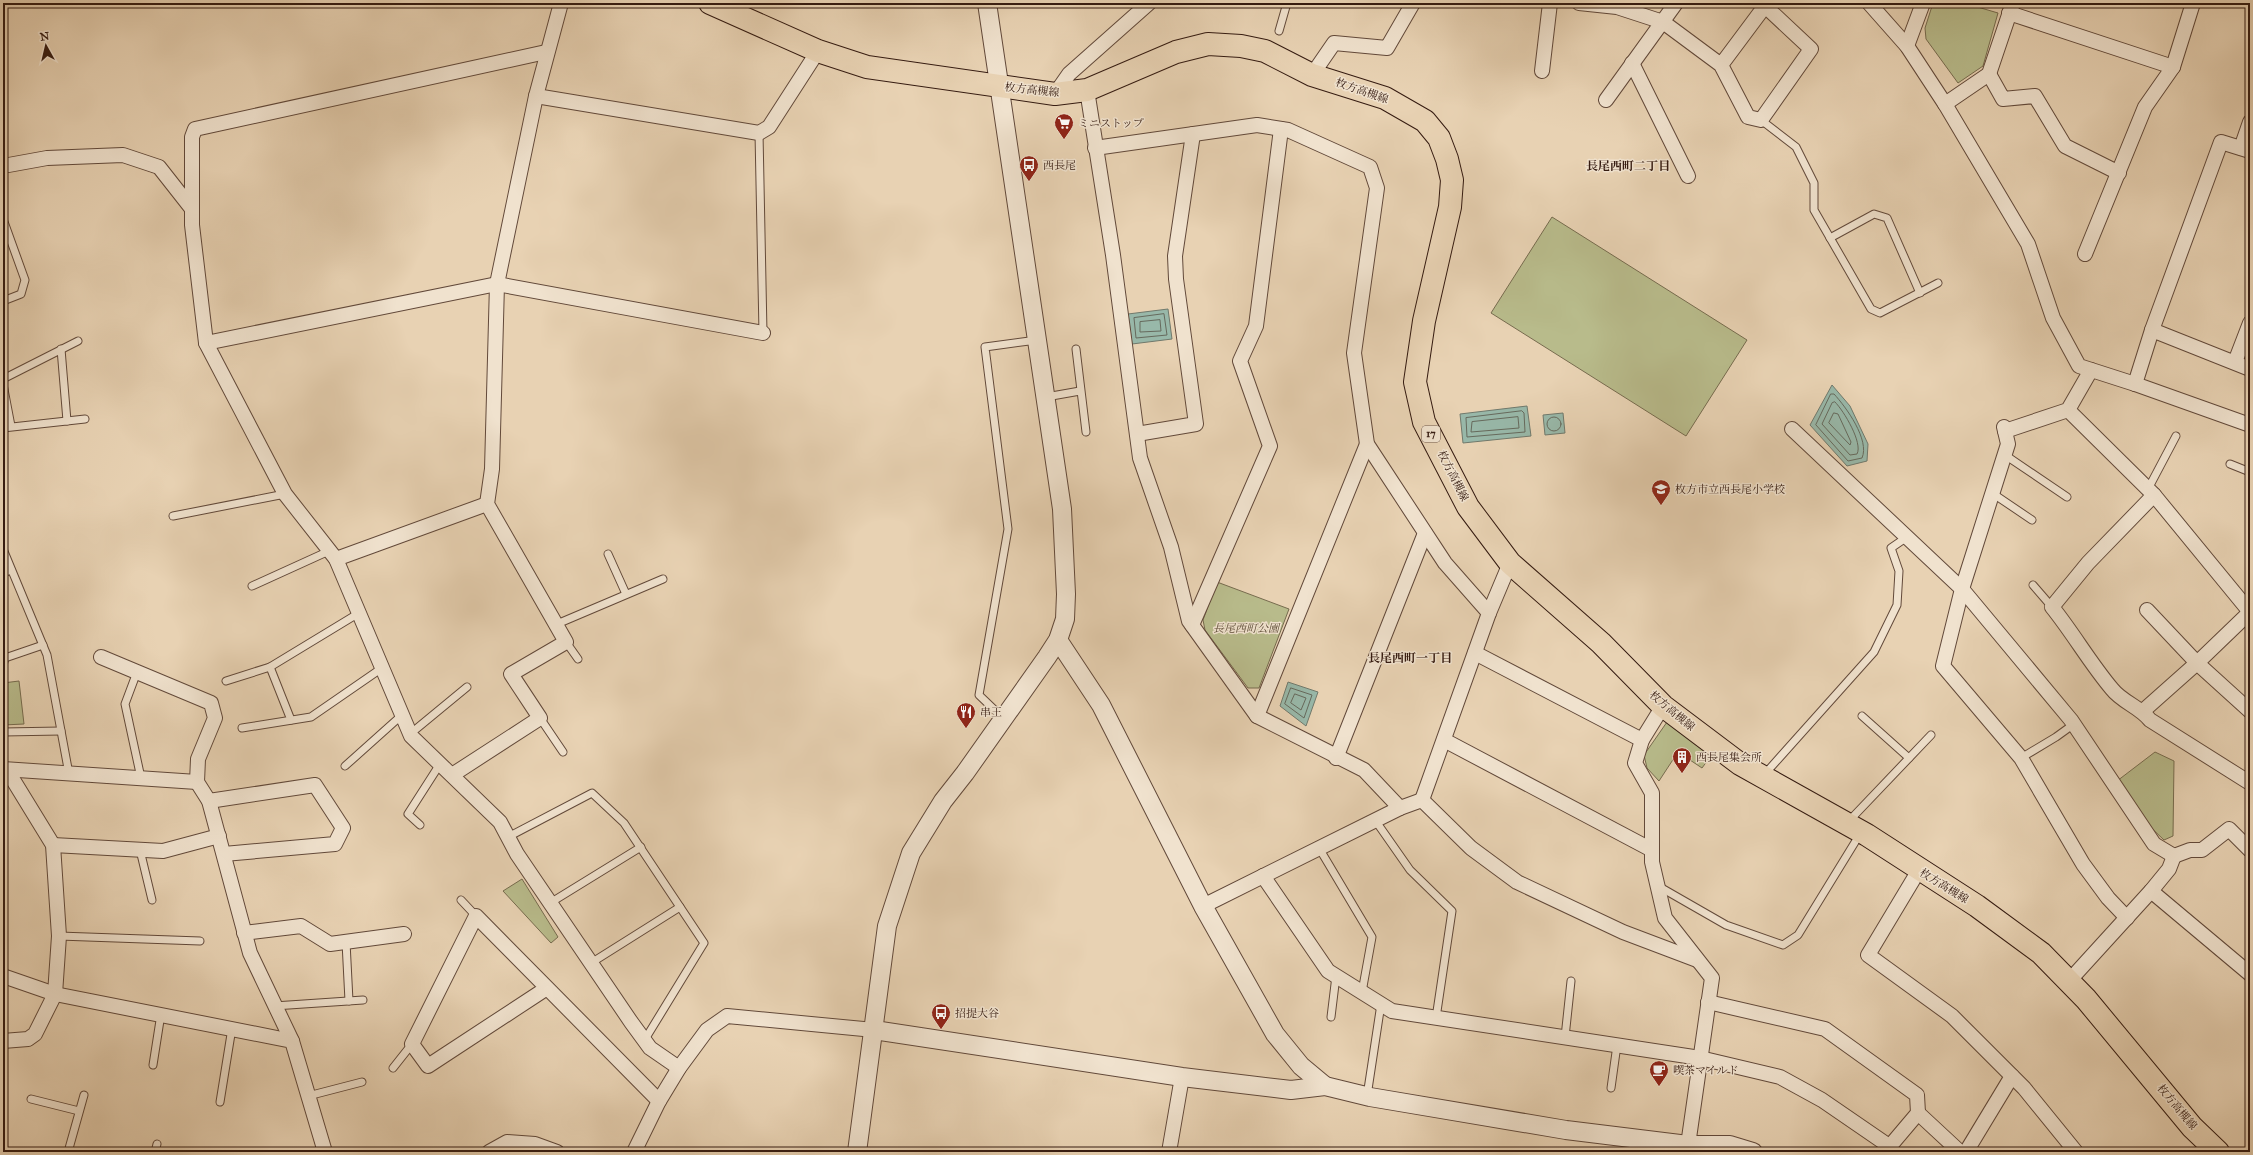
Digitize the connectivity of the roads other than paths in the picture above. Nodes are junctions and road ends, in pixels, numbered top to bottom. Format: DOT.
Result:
graph roads {
  1 [pos="561,3"];
  2 [pos="710,3"];
  3 [pos="987,3"];
  4 [pos="1149,3"];
  5 [pos="1286,3"];
  6 [pos="1413,3"];
  7 [pos="1550,3"];
  8 [pos="1579,3"];
  9 [pos="1676,3"];
  10 [pos="1869,3"];
  11 [pos="1923,3"];
  12 [pos="2193,3"];
  13 [pos="1618,5"];
  14 [pos="2011,8"];
  15 [pos="1663,22"];
  16 [pos="1279,31"];
  17 [pos="1907,46"];
  18 [pos="818,51"];
  19 [pos="546,52"];
  20 [pos="1632,63"];
  21 [pos="1720,65"];
  22 [pos="2173,67"];
  23 [pos="1542,71"];
  24 [pos="1989,74"];
  25 [pos="1312,75"];
  26 [pos="1000,87"];
  27 [pos="1087,90"];
  28 [pos="1055,94"];
  29 [pos="536,96"];
  30 [pos="1606,100"];
  31 [pos="1945,104"];
  32 [pos="1761,120"];
  33 [pos="2250,122"];
  34 [pos="1282,129"];
  35 [pos="759,133"];
  36 [pos="1193,134"];
  37 [pos="1095,148"];
  38 [pos="2246,149"];
  39 [pos="3,166"];
  40 [pos="2119,173"];
  41 [pos="1688,176"];
  42 [pos="192,209"];
  43 [pos="3,219"];
  44 [pos="1830,238"];
  45 [pos="2085,254"];
  46 [pos="1938,283"];
  47 [pos="497,284"];
  48 [pos="1920,293"];
  49 [pos="3,301"];
  50 [pos="2250,323"];
  51 [pos="2152,330"];
  52 [pos="763,333"];
  53 [pos="1037,340"];
  54 [pos="78,341"];
  55 [pos="206,343"];
  56 [pos="61,349"];
  57 [pos="1076,349"];
  58 [pos="2235,362"];
  59 [pos="2250,368"];
  60 [pos="2091,370"];
  61 [pos="3,378"];
  62 [pos="3,384"];
  63 [pos="2135,384"];
  64 [pos="1080,392"];
  65 [pos="1046,397"];
  66 [pos="2068,410"];
  67 [pos="85,419"];
  68 [pos="67,421"];
  69 [pos="2250,425"];
  70 [pos="11,426"];
  71 [pos="3,428"];
  72 [pos="1792,429"];
  73 [pos="1086,432"];
  74 [pos="1137,434"];
  75 [pos="2176,436"];
  76 [pos="1367,444"];
  77 [pos="2005,456"];
  78 [pos="2230,464"];
  79 [pos="2250,472"];
  80 [pos="2151,492"];
  81 [pos="1992,493"];
  82 [pos="285,494"];
  83 [pos="2067,497"];
  84 [pos="487,504"];
  85 [pos="173,516"];
  86 [pos="2032,520"];
  87 [pos="1425,533"];
  88 [pos="1907,537"];
  89 [pos="3,549"];
  90 [pos="608,554"];
  91 [pos="332,555"];
  92 [pos="1510,563"];
  93 [pos="12,570"];
  94 [pos="3,573"];
  95 [pos="663,579"];
  96 [pos="2034,585"];
  97 [pos="252,586"];
  98 [pos="1962,589"];
  99 [pos="626,594"];
  100 [pos="2052,607"];
  101 [pos="2147,610"];
  102 [pos="2250,612"];
  103 [pos="358,613"];
  104 [pos="1489,613"];
  105 [pos="556,624"];
  106 [pos="1192,625"];
  107 [pos="1058,640"];
  108 [pos="566,642"];
  109 [pos="43,645"];
  110 [pos="1475,653"];
  111 [pos="101,657"];
  112 [pos="578,659"];
  113 [pos="2197,663"];
  114 [pos="3,664"];
  115 [pos="270,667"];
  116 [pos="382,668"];
  117 [pos="137,672"];
  118 [pos="226,681"];
  119 [pos="467,687"];
  120 [pos="1663,706"];
  121 [pos="2143,711"];
  122 [pos="2250,711"];
  123 [pos="402,715"];
  124 [pos="1257,716"];
  125 [pos="1862,716"];
  126 [pos="540,718"];
  127 [pos="1003,718"];
  128 [pos="291,720"];
  129 [pos="2074,724"];
  130 [pos="242,728"];
  131 [pos="61,731"];
  132 [pos="3,732"];
  133 [pos="410,734"];
  134 [pos="1931,735"];
  135 [pos="1444,740"];
  136 [pos="1642,740"];
  137 [pos="563,752"];
  138 [pos="1336,758"];
  139 [pos="1909,758"];
  140 [pos="2020,758"];
  141 [pos="440,764"];
  142 [pos="345,766"];
  143 [pos="5,770"];
  144 [pos="70,774"];
  145 [pos="452,775"];
  146 [pos="1763,776"];
  147 [pos="141,778"];
  148 [pos="197,782"];
  149 [pos="2250,783"];
  150 [pos="1422,800"];
  151 [pos="209,801"];
  152 [pos="1400,808"];
  153 [pos="1375,820"];
  154 [pos="420,825"];
  155 [pos="1854,828"];
  156 [pos="219,836"];
  157 [pos="508,837"];
  158 [pos="53,845"];
  159 [pos="641,847"];
  160 [pos="1319,848"];
  161 [pos="140,850"];
  162 [pos="1652,850"];
  163 [pos="2250,850"];
  164 [pos="224,854"];
  165 [pos="2174,856"];
  166 [pos="1919,870"];
  167 [pos="1262,876"];
  168 [pos="1658,886"];
  169 [pos="2151,891"];
  170 [pos="152,900"];
  171 [pos="461,900"];
  172 [pos="550,903"];
  173 [pos="1203,906"];
  174 [pos="680,907"];
  175 [pos="476,916"];
  176 [pos="2127,918"];
  177 [pos="244,933"];
  178 [pos="404,934"];
  179 [pos="59,936"];
  180 [pos="200,941"];
  181 [pos="346,942"];
  182 [pos="1697,960"];
  183 [pos="591,963"];
  184 [pos="2250,974"];
  185 [pos="3,976"];
  186 [pos="1336,976"];
  187 [pos="1571,981"];
  188 [pos="2069,981"];
  189 [pos="547,988"];
  190 [pos="1362,992"];
  191 [pos="55,994"];
  192 [pos="363,1000"];
  193 [pos="349,1001"];
  194 [pos="1708,1002"];
  195 [pos="1381,1004"];
  196 [pos="274,1006"];
  197 [pos="161,1014"];
  198 [pos="1331,1017"];
  199 [pos="1436,1018"];
  200 [pos="232,1028"];
  201 [pos="874,1030"];
  202 [pos="1565,1037"];
  203 [pos="292,1040"];
  204 [pos="3,1041"];
  205 [pos="644,1041"];
  206 [pos="412,1044"];
  207 [pos="1617,1045"];
  208 [pos="1700,1058"];
  209 [pos="153,1065"];
  210 [pos="393,1068"];
  211 [pos="679,1068"];
  212 [pos="2012,1076"];
  213 [pos="1182,1077"];
  214 [pos="362,1082"];
  215 [pos="1325,1086"];
  216 [pos="1611,1088"];
  217 [pos="84,1095"];
  218 [pos="308,1096"];
  219 [pos="1367,1096"];
  220 [pos="31,1099"];
  221 [pos="659,1101"];
  222 [pos="220,1102"];
  223 [pos="79,1111"];
  224 [pos="1918,1113"];
  225 [pos="157,1144"];
  226 [pos="1687,1148"];
  227 [pos="1887,1149"];
  228 [pos="68,1152"];
  229 [pos="155,1152"];
  230 [pos="325,1152"];
  231 [pos="488,1152"];
  232 [pos="557,1152"];
  233 [pos="634,1152"];
  234 [pos="857,1152"];
  235 [pos="1169,1152"];
  236 [pos="1753,1152"];
  237 [pos="1960,1152"];
  238 [pos="1966,1152"];
  239 [pos="2076,1152"];
  240 [pos="2218,1152"];
  1 -- 19 [label="street"];
  2 -- 18 [label="main road, 枚方高槻線 / 17"];
  3 -- 26 [label="street"];
  4 -- 28 [label="street"];
  5 -- 16 [label="lane"];
  6 -- 25 [label="street"];
  7 -- 23 [label="street"];
  8 -- 13 [label="street"];
  9 -- 15 [label="street"];
  10 -- 17 [label="street"];
  11 -- 17 [label="street"];
  12 -- 22 [label="street"];
  13 -- 15 [label="street"];
  14 -- 22 [label="street"];
  14 -- 24 [label="street"];
  15 -- 20 [label="street"];
  15 -- 21 [label="street"];
  17 -- 31 [label="street"];
  18 -- 26 [label="main road, 枚方高槻線 / 17"];
  18 -- 35 [label="street"];
  19 -- 29 [label="street"];
  19 -- 42 [label="street"];
  20 -- 30 [label="street"];
  20 -- 41 [label="street"];
  21 -- 32 [label="street"];
  21 -- 32 [label="street"];
  22 -- 40 [label="street"];
  24 -- 31 [label="street"];
  24 -- 40 [label="street"];
  25 -- 27 [label="main road, 枚方高槻線 / 17"];
  25 -- 92 [label="main road, 枚方高槻線 / 17"];
  26 -- 28 [label="main road, 枚方高槻線 / 17"];
  26 -- 53 [label="street"];
  27 -- 28 [label="main road, 枚方高槻線 / 17"];
  27 -- 37 [label="street"];
  29 -- 35 [label="street"];
  29 -- 47 [label="street"];
  31 -- 60 [label="street"];
  32 -- 44 [label="lane"];
  33 -- 38 [label="street"];
  34 -- 36 [label="street"];
  34 -- 76 [label="street"];
  34 -- 106 [label="street"];
  35 -- 52 [label="lane"];
  36 -- 37 [label="street"];
  36 -- 74 [label="street"];
  37 -- 74 [label="street"];
  38 -- 51 [label="street"];
  39 -- 42 [label="street"];
  40 -- 45 [label="street"];
  42 -- 55 [label="street"];
  43 -- 49 [label="lane"];
  44 -- 48 [label="lane"];
  44 -- 48 [label="lane"];
  46 -- 48 [label="lane"];
  47 -- 52 [label="street"];
  47 -- 55 [label="street"];
  47 -- 84 [label="street"];
  50 -- 58 [label="street"];
  51 -- 58 [label="street"];
  51 -- 63 [label="street"];
  53 -- 65 [label="street"];
  53 -- 127 [label="lane"];
  54 -- 56 [label="lane"];
  55 -- 82 [label="street"];
  56 -- 61 [label="lane"];
  56 -- 68 [label="lane"];
  57 -- 64 [label="lane"];
  58 -- 59 [label="street"];
  60 -- 63 [label="street"];
  60 -- 66 [label="street"];
  62 -- 70 [label="lane"];
  63 -- 69 [label="street"];
  64 -- 65 [label="lane"];
  64 -- 73 [label="lane"];
  65 -- 107 [label="street"];
  66 -- 77 [label="street"];
  66 -- 80 [label="street"];
  67 -- 68 [label="lane"];
  68 -- 70 [label="lane"];
  70 -- 71 [label="lane"];
  72 -- 88 [label="street"];
  74 -- 106 [label="street"];
  75 -- 80 [label="lane"];
  76 -- 87 [label="street"];
  76 -- 124 [label="street"];
  77 -- 81 [label="street"];
  77 -- 83 [label="lane"];
  78 -- 79 [label="lane"];
  80 -- 100 [label="street"];
  80 -- 102 [label="street"];
  81 -- 86 [label="lane"];
  81 -- 98 [label="street"];
  82 -- 85 [label="lane"];
  82 -- 91 [label="street"];
  84 -- 91 [label="street"];
  84 -- 105 [label="street"];
  87 -- 104 [label="street"];
  87 -- 138 [label="street"];
  88 -- 98 [label="street"];
  88 -- 146 [label="lane"];
  89 -- 93 [label="lane"];
  90 -- 99 [label="lane"];
  91 -- 97 [label="lane"];
  91 -- 103 [label="street"];
  92 -- 104 [label="street"];
  92 -- 120 [label="main road, 枚方高槻線 / 17"];
  93 -- 94 [label="lane"];
  93 -- 109 [label="lane"];
  95 -- 99 [label="lane"];
  96 -- 100 [label="lane"];
  98 -- 129 [label="street"];
  98 -- 140 [label="street"];
  99 -- 105 [label="lane"];
  100 -- 121 [label="street"];
  101 -- 113 [label="street"];
  102 -- 113 [label="street"];
  103 -- 115 [label="lane"];
  103 -- 116 [label="street"];
  104 -- 110 [label="street"];
  105 -- 108 [label="street"];
  106 -- 124 [label="street"];
  107 -- 127 [label="street"];
  107 -- 173 [label="street"];
  108 -- 112 [label="lane"];
  108 -- 126 [label="street"];
  109 -- 114 [label="lane"];
  109 -- 131 [label="lane"];
  110 -- 135 [label="street"];
  110 -- 136 [label="street"];
  111 -- 117 [label="street"];
  113 -- 121 [label="street"];
  113 -- 122 [label="street"];
  115 -- 118 [label="lane"];
  115 -- 128 [label="lane"];
  116 -- 123 [label="street"];
  116 -- 128 [label="lane"];
  117 -- 147 [label="lane"];
  117 -- 148 [label="street"];
  119 -- 133 [label="lane"];
  120 -- 136 [label="street"];
  120 -- 146 [label="main road, 枚方高槻線 / 17"];
  121 -- 149 [label="street"];
  123 -- 133 [label="street"];
  123 -- 142 [label="lane"];
  124 -- 138 [label="street"];
  125 -- 139 [label="lane"];
  126 -- 137 [label="lane"];
  126 -- 145 [label="street"];
  127 -- 201 [label="street"];
  128 -- 130 [label="lane"];
  129 -- 140 [label="lane"];
  129 -- 165 [label="street"];
  131 -- 132 [label="lane"];
  131 -- 144 [label="lane"];
  133 -- 141 [label="street"];
  134 -- 139 [label="lane"];
  135 -- 150 [label="street"];
  135 -- 162 [label="street"];
  136 -- 162 [label="street"];
  138 -- 152 [label="street"];
  139 -- 155 [label="lane"];
  140 -- 176 [label="street"];
  141 -- 145 [label="street"];
  141 -- 154 [label="lane"];
  143 -- 144 [label="street"];
  143 -- 158 [label="street"];
  144 -- 147 [label="street"];
  145 -- 157 [label="street"];
  146 -- 155 [label="main road, 枚方高槻線 / 17"];
  147 -- 148 [label="street"];
  148 -- 151 [label="street"];
  150 -- 152 [label="street"];
  150 -- 182 [label="street"];
  151 -- 156 [label="street"];
  151 -- 164 [label="street"];
  152 -- 153 [label="street"];
  153 -- 160 [label="street"];
  153 -- 199 [label="lane"];
  155 -- 166 [label="main road, 枚方高槻線 / 17"];
  155 -- 168 [label="lane"];
  156 -- 161 [label="street"];
  156 -- 164 [label="street"];
  157 -- 159 [label="lane"];
  157 -- 172 [label="street"];
  158 -- 161 [label="street"];
  158 -- 179 [label="street"];
  159 -- 172 [label="lane"];
  159 -- 174 [label="lane"];
  160 -- 167 [label="street"];
  160 -- 190 [label="lane"];
  161 -- 170 [label="lane"];
  162 -- 168 [label="street"];
  163 -- 165 [label="street"];
  164 -- 177 [label="street"];
  165 -- 169 [label="street"];
  166 -- 188 [label="main road, 枚方高槻線 / 17"];
  166 -- 212 [label="street"];
  167 -- 173 [label="street"];
  167 -- 186 [label="street"];
  168 -- 182 [label="street"];
  169 -- 176 [label="street"];
  169 -- 184 [label="street"];
  171 -- 175 [label="lane"];
  172 -- 183 [label="street"];
  173 -- 215 [label="street"];
  174 -- 183 [label="lane"];
  174 -- 205 [label="lane"];
  175 -- 189 [label="street"];
  175 -- 206 [label="street"];
  176 -- 188 [label="street"];
  177 -- 181 [label="street"];
  177 -- 196 [label="street"];
  178 -- 181 [label="street"];
  179 -- 180 [label="lane"];
  179 -- 191 [label="street"];
  181 -- 193 [label="lane"];
  182 -- 194 [label="street"];
  183 -- 205 [label="street"];
  185 -- 191 [label="street"];
  186 -- 190 [label="street"];
  186 -- 198 [label="lane"];
  187 -- 202 [label="lane"];
  188 -- 240 [label="main road, 枚方高槻線 / 17"];
  189 -- 206 [label="street"];
  189 -- 221 [label="street"];
  190 -- 195 [label="street"];
  191 -- 197 [label="street"];
  191 -- 204 [label="street"];
  192 -- 193 [label="lane"];
  193 -- 196 [label="lane"];
  194 -- 208 [label="street"];
  194 -- 224 [label="street"];
  195 -- 199 [label="street"];
  195 -- 219 [label="lane"];
  196 -- 203 [label="street"];
  197 -- 200 [label="street"];
  197 -- 209 [label="lane"];
  199 -- 202 [label="street"];
  200 -- 203 [label="street"];
  200 -- 222 [label="lane"];
  201 -- 211 [label="street"];
  201 -- 213 [label="street"];
  201 -- 234 [label="street"];
  202 -- 207 [label="street"];
  203 -- 218 [label="street"];
  205 -- 211 [label="street"];
  206 -- 210 [label="lane"];
  207 -- 208 [label="street"];
  207 -- 216 [label="lane"];
  208 -- 226 [label="street"];
  208 -- 227 [label="street"];
  211 -- 221 [label="street"];
  212 -- 238 [label="street"];
  212 -- 239 [label="street"];
  213 -- 215 [label="street"];
  213 -- 235 [label="street"];
  214 -- 218 [label="lane"];
  215 -- 219 [label="street"];
  217 -- 223 [label="lane"];
  218 -- 230 [label="street"];
  219 -- 226 [label="street"];
  220 -- 223 [label="lane"];
  221 -- 233 [label="street"];
  223 -- 228 [label="lane"];
  224 -- 227 [label="street"];
  224 -- 237 [label="street"];
  225 -- 229 [label="lane"];
  226 -- 236 [label="street"];
  231 -- 232 [label="street"];
}
